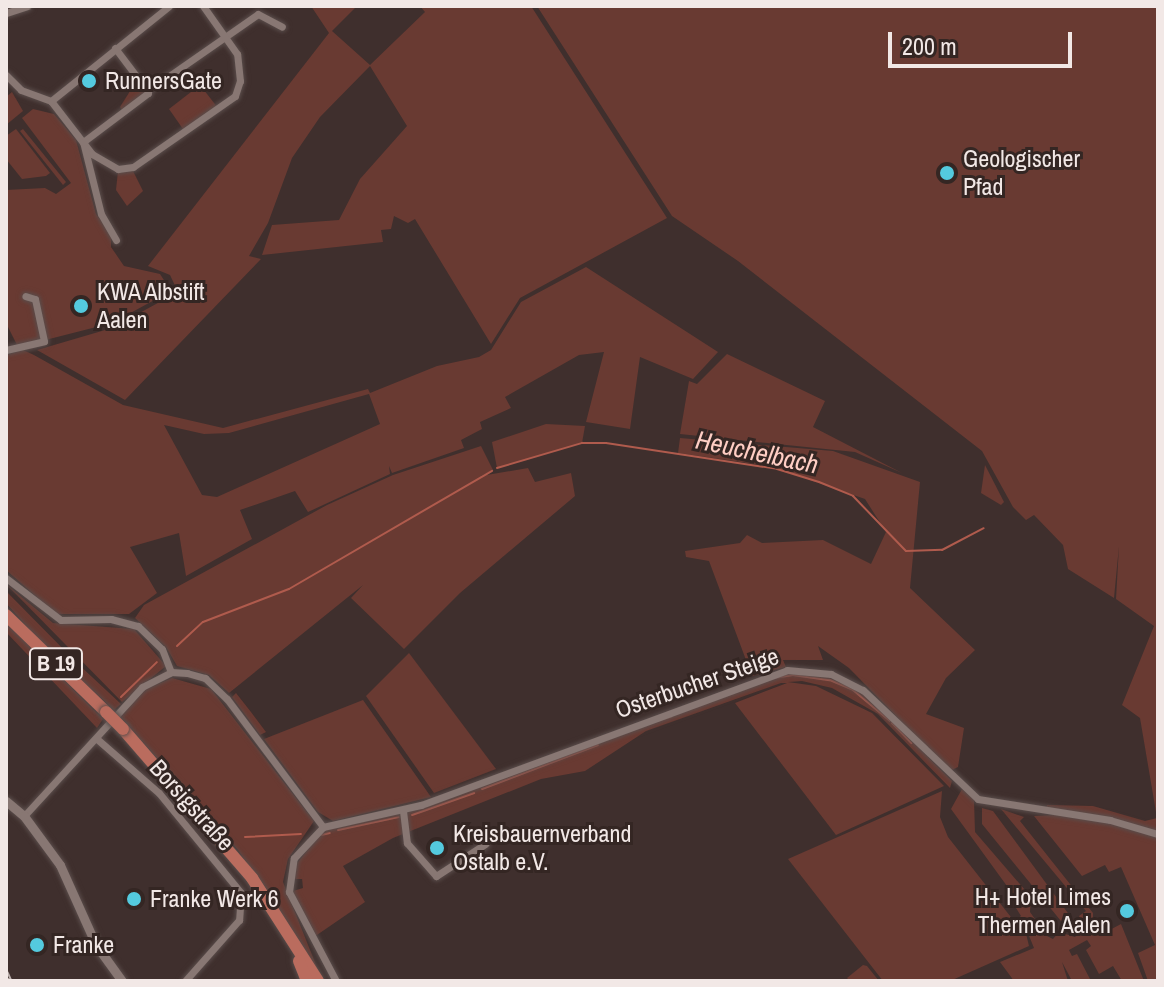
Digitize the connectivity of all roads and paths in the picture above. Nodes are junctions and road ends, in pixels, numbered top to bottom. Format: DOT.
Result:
graph roads {
  1 [pos="27,6"];
  2 [pos="169,6"];
  3 [pos="203,6"];
  4 [pos="6,13"];
  5 [pos="282,27"];
  6 [pos="226,36"];
  7 [pos="115,48"];
  8 [pos="6,75"];
  9 [pos="149,85"];
  10 [pos="51,101"];
  11 [pos="83,142"];
  12 [pos="116,240"];
  13 [pos="25,296"];
  14 [pos="6,350"];
  15 [pos="6,578"];
  16 [pos="6,615"];
  17 [pos="171,672"];
  18 [pos="97,739"];
  19 [pos="6,801"];
  20 [pos="403,811"];
  21 [pos="24,816"];
  22 [pos="323,827"];
  23 [pos="1158,834"];
  24 [pos="485,844"];
  25 [pos="271,905"];
  26 [pos="122,981"];
  27 [pos="185,981"];
  28 [pos="307,981"];
  29 [pos="318,981"];
  30 [pos="336,981"];
  1 -- 4 [label="street"];
  2 -- 7 [label="street"];
  3 -- 6 [label="street"];
  5 -- 6 [label="street"];
  6 -- 9 [label="street"];
  6 -- 11 [label="street"];
  7 -- 9 [label="street"];
  7 -- 10 [label="street"];
  8 -- 10 [label="street"];
  9 -- 11 [label="street"];
  10 -- 11 [label="street"];
  11 -- 12 [label="street"];
  13 -- 14 [label="street"];
  15 -- 17 [label="street"];
  16 -- 25 [label="highway, B 19, bridge"];
  17 -- 18 [label="street"];
  17 -- 22 [label="street"];
  18 -- 21 [label="street"];
  18 -- 27 [label="street, Borsigstraße"];
  19 -- 21 [label="street"];
  20 -- 22 [label="street, Osterbucher Steige"];
  20 -- 23 [label="street, Osterbucher Steige"];
  20 -- 24 [label="street"];
  21 -- 26 [label="street"];
  22 -- 30 [label="street"];
  25 -- 28 [label="highway, B 19"];
  25 -- 29 [label="highway, B 19"];
}
